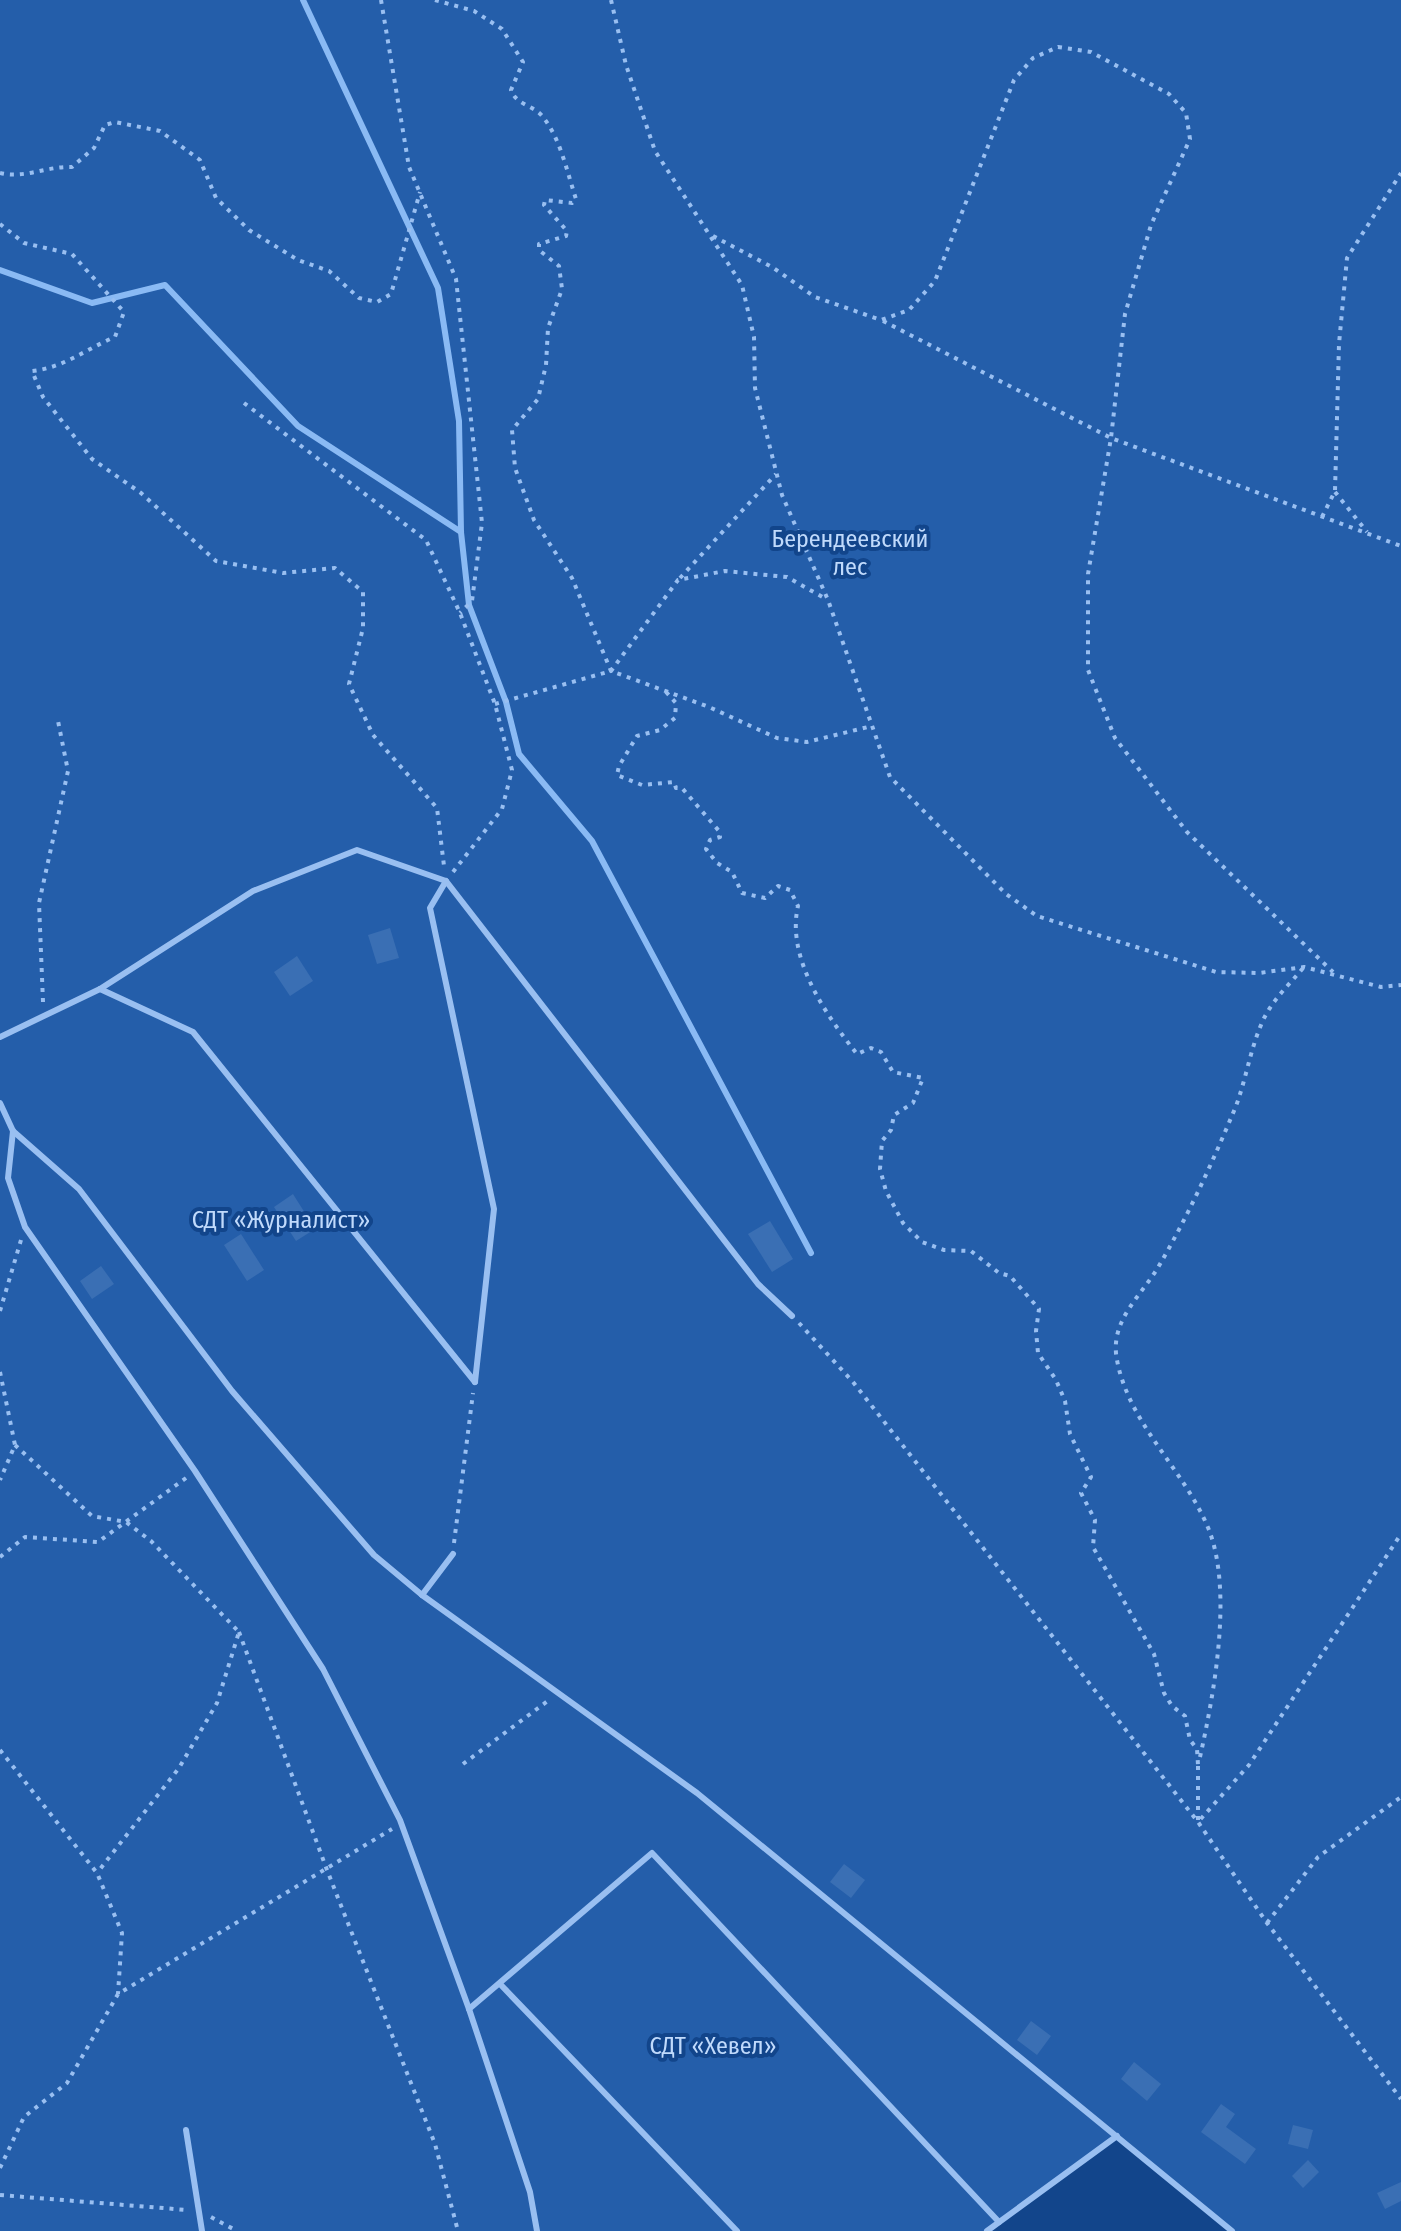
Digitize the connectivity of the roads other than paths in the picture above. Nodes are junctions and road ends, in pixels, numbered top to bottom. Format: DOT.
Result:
graph roads {
  1 [pos="446,881"];
  2 [pos="100,989"];
  3 [pos="0,1037"];
  4 [pos="0,1103"];
  5 [pos="13,1131"];
  6 [pos="792,1316"];
  7 [pos="453,1554"];
  8 [pos="422,1595"];
  9 [pos="501,1985"];
  10 [pos="469,2009"];
  11 [pos="186,2130"];
  12 [pos="1117,2136"];
  13 [pos="999,2222"];
  14 [pos="202,2231"];
  15 [pos="537,2231"];
  16 [pos="737,2231"];
  17 [pos="987,2231"];
  18 [pos="1232,2231"];
  1 -- 2 [label="lane"];
  1 -- 2 [label="lane"];
  1 -- 6 [label="lane"];
  2 -- 3 [label="lane"];
  4 -- 5 [label="lane"];
  5 -- 8 [label="lane"];
  5 -- 10 [label="lane"];
  7 -- 8 [label="lane"];
  8 -- 12 [label="lane"];
  9 -- 10 [label="lane"];
  9 -- 13 [label="lane"];
  9 -- 16 [label="lane"];
  10 -- 15 [label="lane"];
  11 -- 14 [label="lane"];
  12 -- 13 [label="lane"];
  12 -- 18 [label="lane"];
  13 -- 17 [label="lane"];
}
